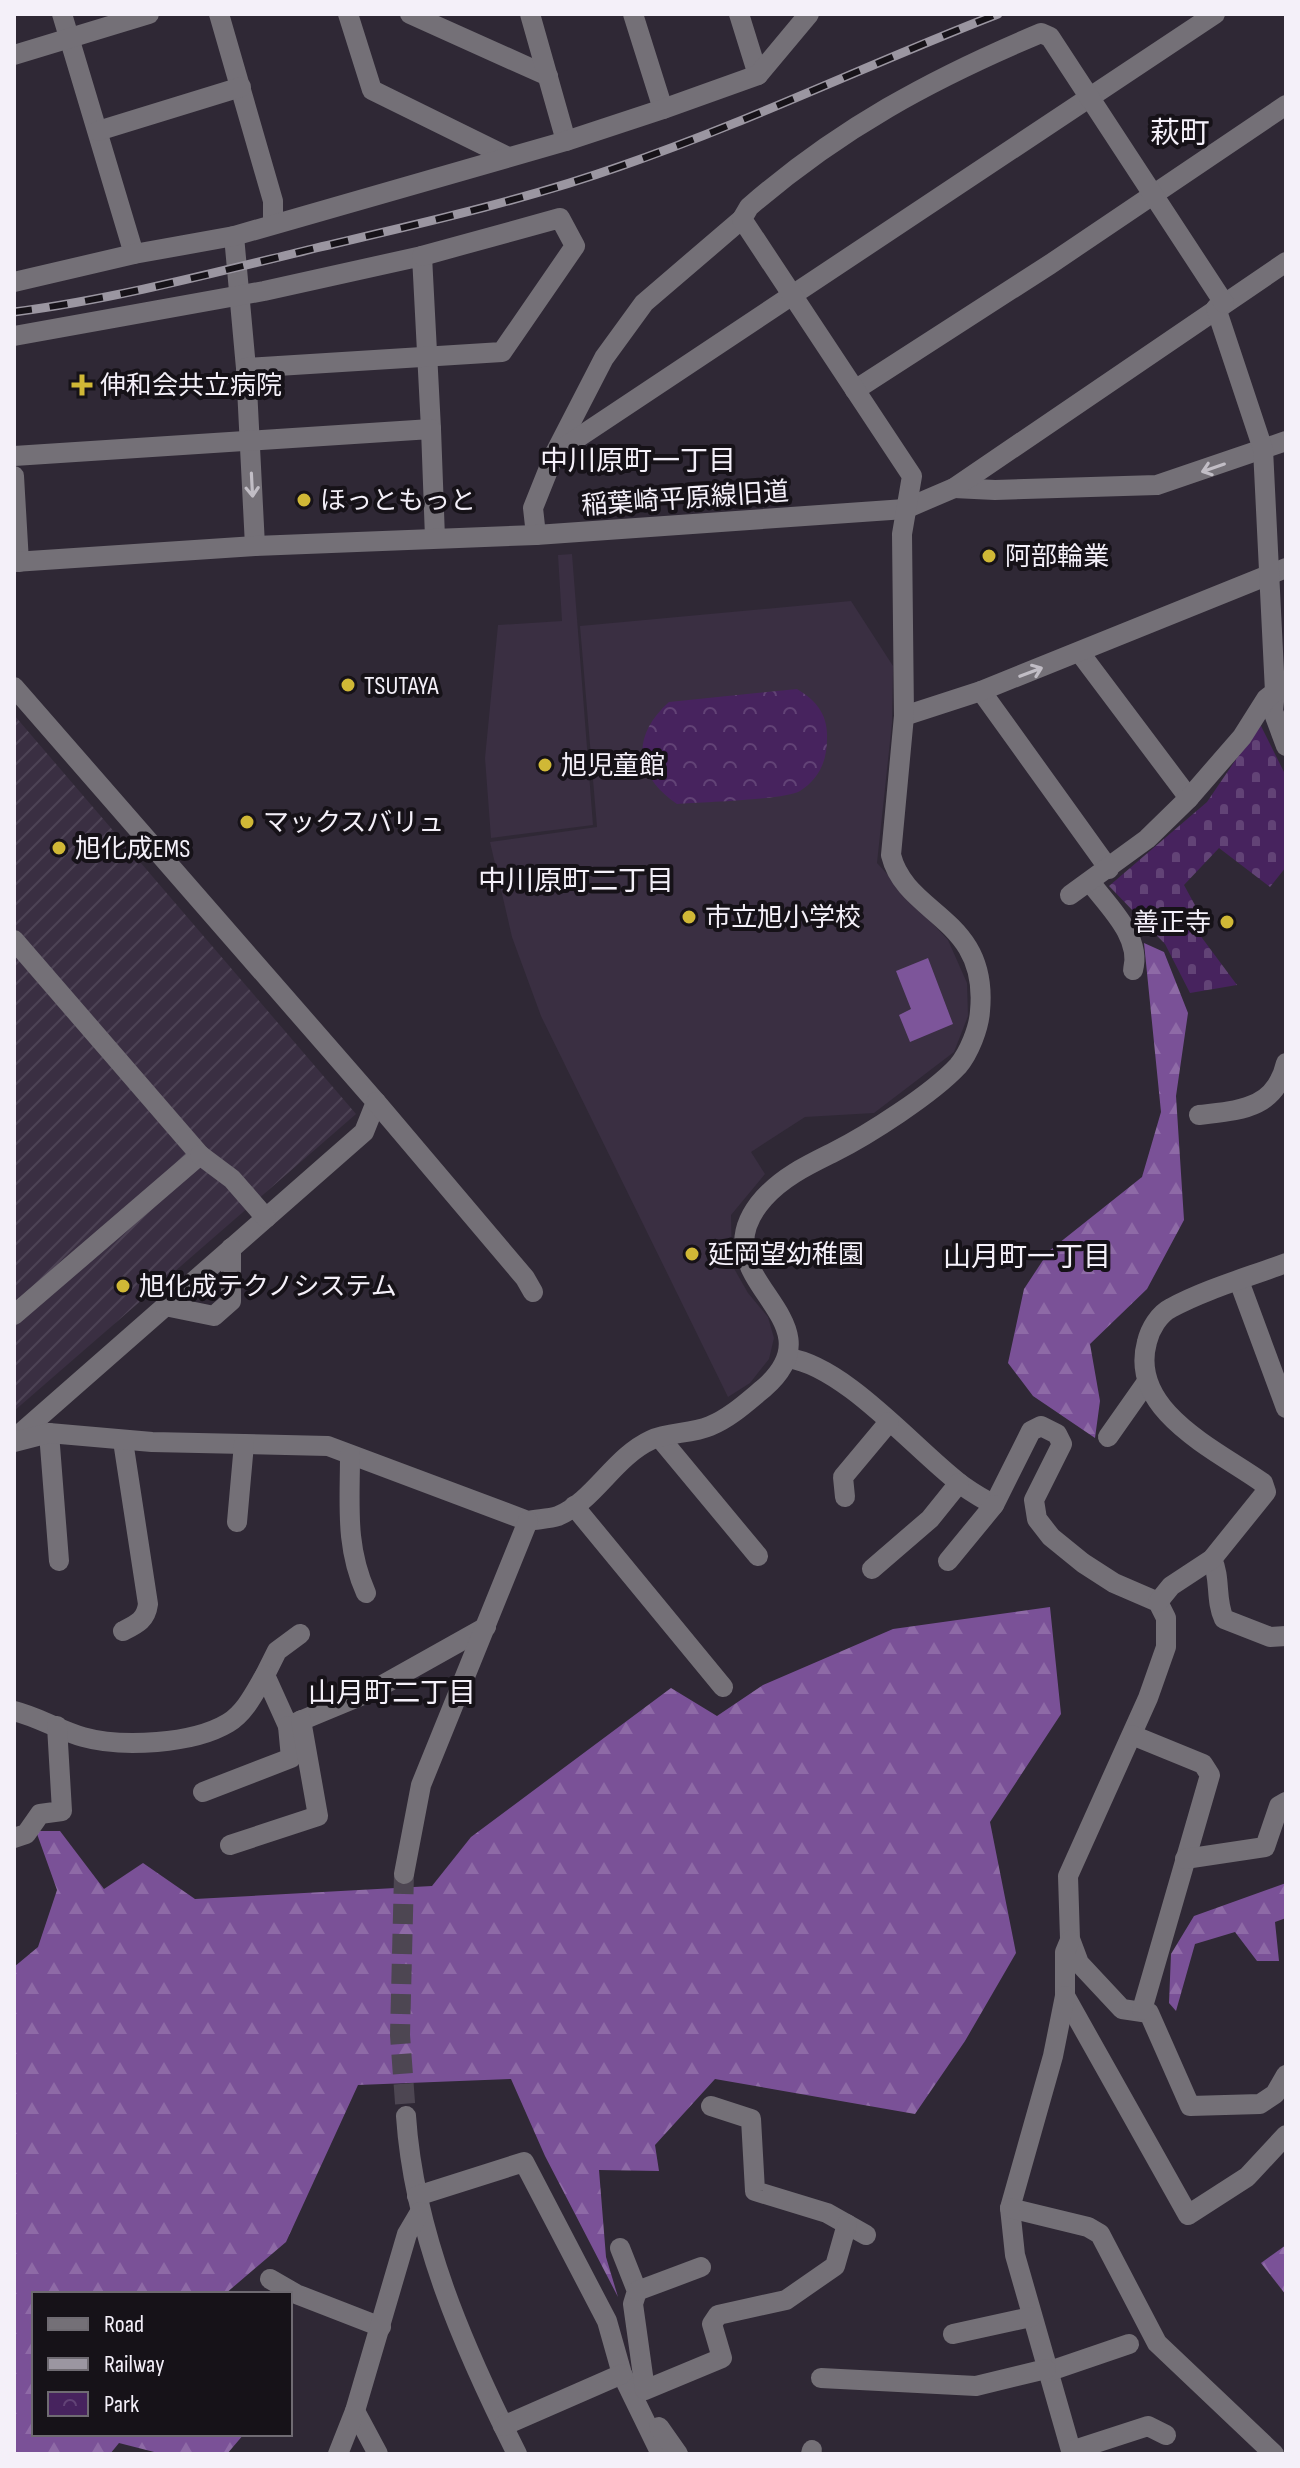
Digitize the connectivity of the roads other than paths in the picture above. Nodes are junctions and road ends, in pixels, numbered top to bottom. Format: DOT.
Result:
graph roads {
  1 [pos="62,14"];
  2 [pos="149,14"];
  3 [pos="219,14"];
  4 [pos="348,14"];
  5 [pos="410,14"];
  6 [pos="530,14"];
  7 [pos="633,14"];
  8 [pos="739,14"];
  9 [pos="809,14"];
  10 [pos="1215,14"];
  11 [pos="69,39"];
  12 [pos="14,55"];
  13 [pos="758,75"];
  14 [pos="548,76"];
  15 [pos="241,87"];
  16 [pos="1089,97"];
  17 [pos="1286,105"];
  18 [pos="663,109"];
  19 [pos="98,131"];
  20 [pos="566,141"];
  21 [pos="508,157"];
  22 [pos="1152,194"];
  23 [pos="742,219"];
  24 [pos="273,222"];
  25 [pos="234,236"];
  26 [pos="134,254"];
  27 [pos="422,256"];
  28 [pos="1286,262"];
  29 [pos="14,282"];
  30 [pos="792,294"];
  31 [pos="241,295"];
  32 [pos="1220,306"];
  33 [pos="14,336"];
  34 [pos="429,356"];
  35 [pos="246,368"];
  36 [pos="855,390"];
  37 [pos="431,429"];
  38 [pos="250,440"];
  39 [pos="1286,441"];
  40 [pos="1263,449"];
  41 [pos="555,453"];
  42 [pos="14,456"];
  43 [pos="14,476"];
  44 [pos="954,488"];
  45 [pos="905,509"];
  46 [pos="536,535"];
  47 [pos="435,538"];
  48 [pos="255,546"];
  49 [pos="17,562"];
  50 [pos="1278,571"];
  51 [pos="1080,653"];
  52 [pos="14,687"];
  53 [pos="981,691"];
  54 [pos="1280,692"];
  55 [pos="904,716"];
  56 [pos="1286,746"];
  57 [pos="1189,798"];
  58 [pos="1109,869"];
  59 [pos="1090,882"];
  60 [pos="1070,895"];
  61 [pos="14,940"];
  62 [pos="1133,970"];
  63 [pos="1286,1063"];
  64 [pos="1221,1098"];
  65 [pos="376,1102"];
  66 [pos="1248,1109"];
  67 [pos="1199,1115"];
  68 [pos="200,1155"];
  69 [pos="266,1218"];
  70 [pos="231,1248"];
  71 [pos="1286,1263"];
  72 [pos="1239,1281"];
  73 [pos="533,1292"];
  74 [pos="165,1306"];
  75 [pos="14,1315"];
  76 [pos="788,1358"];
  77 [pos="1146,1383"];
  78 [pos="1286,1408"];
  79 [pos="889,1422"];
  80 [pos="49,1433"];
  81 [pos="1108,1437"];
  82 [pos="660,1438"];
  83 [pos="14,1440"];
  84 [pos="123,1441"];
  85 [pos="244,1444"];
  86 [pos="350,1455"];
  87 [pos="959,1483"];
  88 [pos="845,1497"];
  89 [pos="994,1505"];
  90 [pos="574,1506"];
  91 [pos="528,1521"];
  92 [pos="237,1522"];
  93 [pos="758,1556"];
  94 [pos="1212,1559"];
  95 [pos="59,1561"];
  96 [pos="948,1561"];
  97 [pos="872,1569"];
  98 [pos="366,1593"];
  99 [pos="1158,1602"];
  100 [pos="486,1627"];
  101 [pos="123,1631"];
  102 [pos="300,1634"];
  103 [pos="1286,1636"];
  104 [pos="265,1675"];
  105 [pos="723,1687"];
  106 [pos="14,1711"];
  107 [pos="294,1723"];
  108 [pos="57,1726"];
  109 [pos="1132,1735"];
  110 [pos="203,1792"];
  111 [pos="1286,1802"];
  112 [pos="14,1838"];
  113 [pos="230,1845"];
  114 [pos="1185,1859"];
  115 [pos="404,1874"];
  116 [pos="1070,1939"];
  117 [pos="1065,1996"];
  118 [pos="1142,2010"];
  119 [pos="1286,2075"];
  120 [pos="711,2106"];
  121 [pos="406,2116"];
  122 [pos="1286,2135"];
  123 [pos="419,2204"];
  124 [pos="1010,2208"];
  125 [pos="847,2224"];
  126 [pos="866,2235"];
  127 [pos="620,2248"];
  128 [pos="701,2267"];
  129 [pos="270,2279"];
  130 [pos="637,2291"];
  131 [pos="1031,2317"];
  132 [pos="607,2321"];
  133 [pos="381,2327"];
  134 [pos="953,2334"];
  135 [pos="1129,2344"];
  136 [pos="1046,2371"];
  137 [pos="622,2374"];
  138 [pos="821,2378"];
  139 [pos="645,2390"];
  140 [pos="355,2411"];
  141 [pos="503,2426"];
  142 [pos="1166,2435"];
  143 [pos="662,2453"];
  144 [pos="1071,2453"];
  145 [pos="338,2454"];
  146 [pos="378,2454"];
  147 [pos="517,2454"];
  148 [pos="1274,2454"];
  1 -- 11 [label="street"];
  2 -- 11 [label="street"];
  3 -- 15 [label="street"];
  4 -- 21 [label="street"];
  5 -- 14 [label="street"];
  6 -- 14 [label="street"];
  7 -- 18 [label="street"];
  8 -- 13 [label="street"];
  9 -- 13 [label="street"];
  10 -- 16 [label="street"];
  11 -- 12 [label="street"];
  11 -- 19 [label="street"];
  13 -- 18 [label="street"];
  14 -- 20 [label="street"];
  15 -- 19 [label="street"];
  15 -- 24 [label="street"];
  16 -- 22 [label="street"];
  16 -- 23 [label="street"];
  16 -- 30 [label="street"];
  17 -- 22 [label="street"];
  18 -- 20 [label="street"];
  19 -- 26 [label="street"];
  20 -- 21 [label="street"];
  21 -- 24 [label="street"];
  22 -- 32 [label="street"];
  22 -- 36 [label="street"];
  23 -- 30 [label="street"];
  23 -- 41 [label="street"];
  24 -- 25 [label="street"];
  25 -- 26 [label="street"];
  25 -- 31 [label="street"];
  26 -- 29 [label="street"];
  27 -- 31 [label="street"];
  27 -- 34 [label="street"];
  27 -- 34 [label="street"];
  28 -- 32 [label="street, 稲葉崎平原線旧道"];
  30 -- 36 [label="street"];
  30 -- 41 [label="street"];
  31 -- 33 [label="street"];
  31 -- 35 [label="street"];
  32 -- 40 [label="street"];
  32 -- 44 [label="street, 稲葉崎平原線旧道"];
  34 -- 35 [label="street"];
  34 -- 37 [label="street"];
  35 -- 38 [label="street"];
  36 -- 45 [label="street"];
  37 -- 38 [label="street"];
  37 -- 47 [label="street"];
  38 -- 42 [label="street"];
  38 -- 48 [label="street, one-way"];
  39 -- 40 [label="street"];
  40 -- 44 [label="street, one-way"];
  40 -- 50 [label="street"];
  41 -- 46 [label="street"];
  43 -- 49 [label="street"];
  44 -- 45 [label="street, 稲葉崎平原線旧道"];
  45 -- 46 [label="street, 稲葉崎平原線旧道"];
  45 -- 55 [label="street"];
  46 -- 47 [label="street, 稲葉崎平原線旧道"];
  47 -- 48 [label="street, 稲葉崎平原線旧道"];
  48 -- 49 [label="street, 稲葉崎平原線旧道"];
  50 -- 51 [label="street"];
  50 -- 54 [label="street"];
  53 -- 51 [label="street, one-way"];
  51 -- 57 [label="street"];
  52 -- 65 [label="street"];
  53 -- 55 [label="street"];
  53 -- 58 [label="street"];
  54 -- 56 [label="street"];
  54 -- 57 [label="street"];
  55 -- 76 [label="street"];
  57 -- 58 [label="street"];
  58 -- 59 [label="street"];
  59 -- 60 [label="street"];
  59 -- 62 [label="street"];
  61 -- 68 [label="street"];
  63 -- 66 [label="street"];
  64 -- 66 [label="street"];
  65 -- 69 [label="street"];
  65 -- 73 [label="street"];
  66 -- 67 [label="street"];
  68 -- 69 [label="street"];
  68 -- 75 [label="street"];
  69 -- 70 [label="street"];
  70 -- 74 [label="street"];
  70 -- 74 [label="street"];
  71 -- 72 [label="street"];
  72 -- 77 [label="street"];
  72 -- 78 [label="street"];
  74 -- 83 [label="street"];
  76 -- 79 [label="street"];
  76 -- 82 [label="street"];
  77 -- 81 [label="street"];
  77 -- 94 [label="street"];
  79 -- 87 [label="street"];
  79 -- 88 [label="street"];
  80 -- 83 [label="street"];
  80 -- 84 [label="street"];
  80 -- 95 [label="street"];
  82 -- 90 [label="street"];
  82 -- 93 [label="street"];
  84 -- 85 [label="street"];
  84 -- 101 [label="street"];
  85 -- 86 [label="street"];
  85 -- 92 [label="street"];
  86 -- 91 [label="street"];
  86 -- 98 [label="street"];
  87 -- 89 [label="street"];
  87 -- 97 [label="street"];
  89 -- 96 [label="street"];
  89 -- 99 [label="street"];
  90 -- 91 [label="street"];
  90 -- 105 [label="street"];
  91 -- 100 [label="street"];
  94 -- 99 [label="street"];
  94 -- 103 [label="street"];
  99 -- 109 [label="street"];
  100 -- 107 [label="street"];
  100 -- 115 [label="street"];
  102 -- 104 [label="street"];
  104 -- 107 [label="street"];
  104 -- 108 [label="street"];
  106 -- 108 [label="street"];
  107 -- 110 [label="street"];
  107 -- 113 [label="street"];
  108 -- 112 [label="street"];
  109 -- 114 [label="street"];
  109 -- 116 [label="street"];
  111 -- 114 [label="street"];
  114 -- 118 [label="street"];
  116 -- 117 [label="street"];
  116 -- 118 [label="street"];
  117 -- 122 [label="street"];
  117 -- 124 [label="street"];
  118 -- 119 [label="street"];
  120 -- 125 [label="street"];
  121 -- 123 [label="street"];
  123 -- 132 [label="street"];
  123 -- 133 [label="street"];
  123 -- 141 [label="street"];
  124 -- 131 [label="street"];
  124 -- 148 [label="street"];
  125 -- 126 [label="street"];
  125 -- 139 [label="street"];
  127 -- 130 [label="street"];
  128 -- 130 [label="street"];
  129 -- 133 [label="street"];
  130 -- 139 [label="street"];
  131 -- 134 [label="street"];
  131 -- 136 [label="street"];
  132 -- 137 [label="street"];
  132 -- 139 [label="street"];
  133 -- 140 [label="street"];
  135 -- 136 [label="street"];
  136 -- 138 [label="street"];
  136 -- 144 [label="street"];
  137 -- 141 [label="street"];
  137 -- 143 [label="street"];
  139 -- 143 [label="street"];
  140 -- 145 [label="street"];
  140 -- 146 [label="street"];
  141 -- 147 [label="street"];
  142 -- 144 [label="street"];
}
